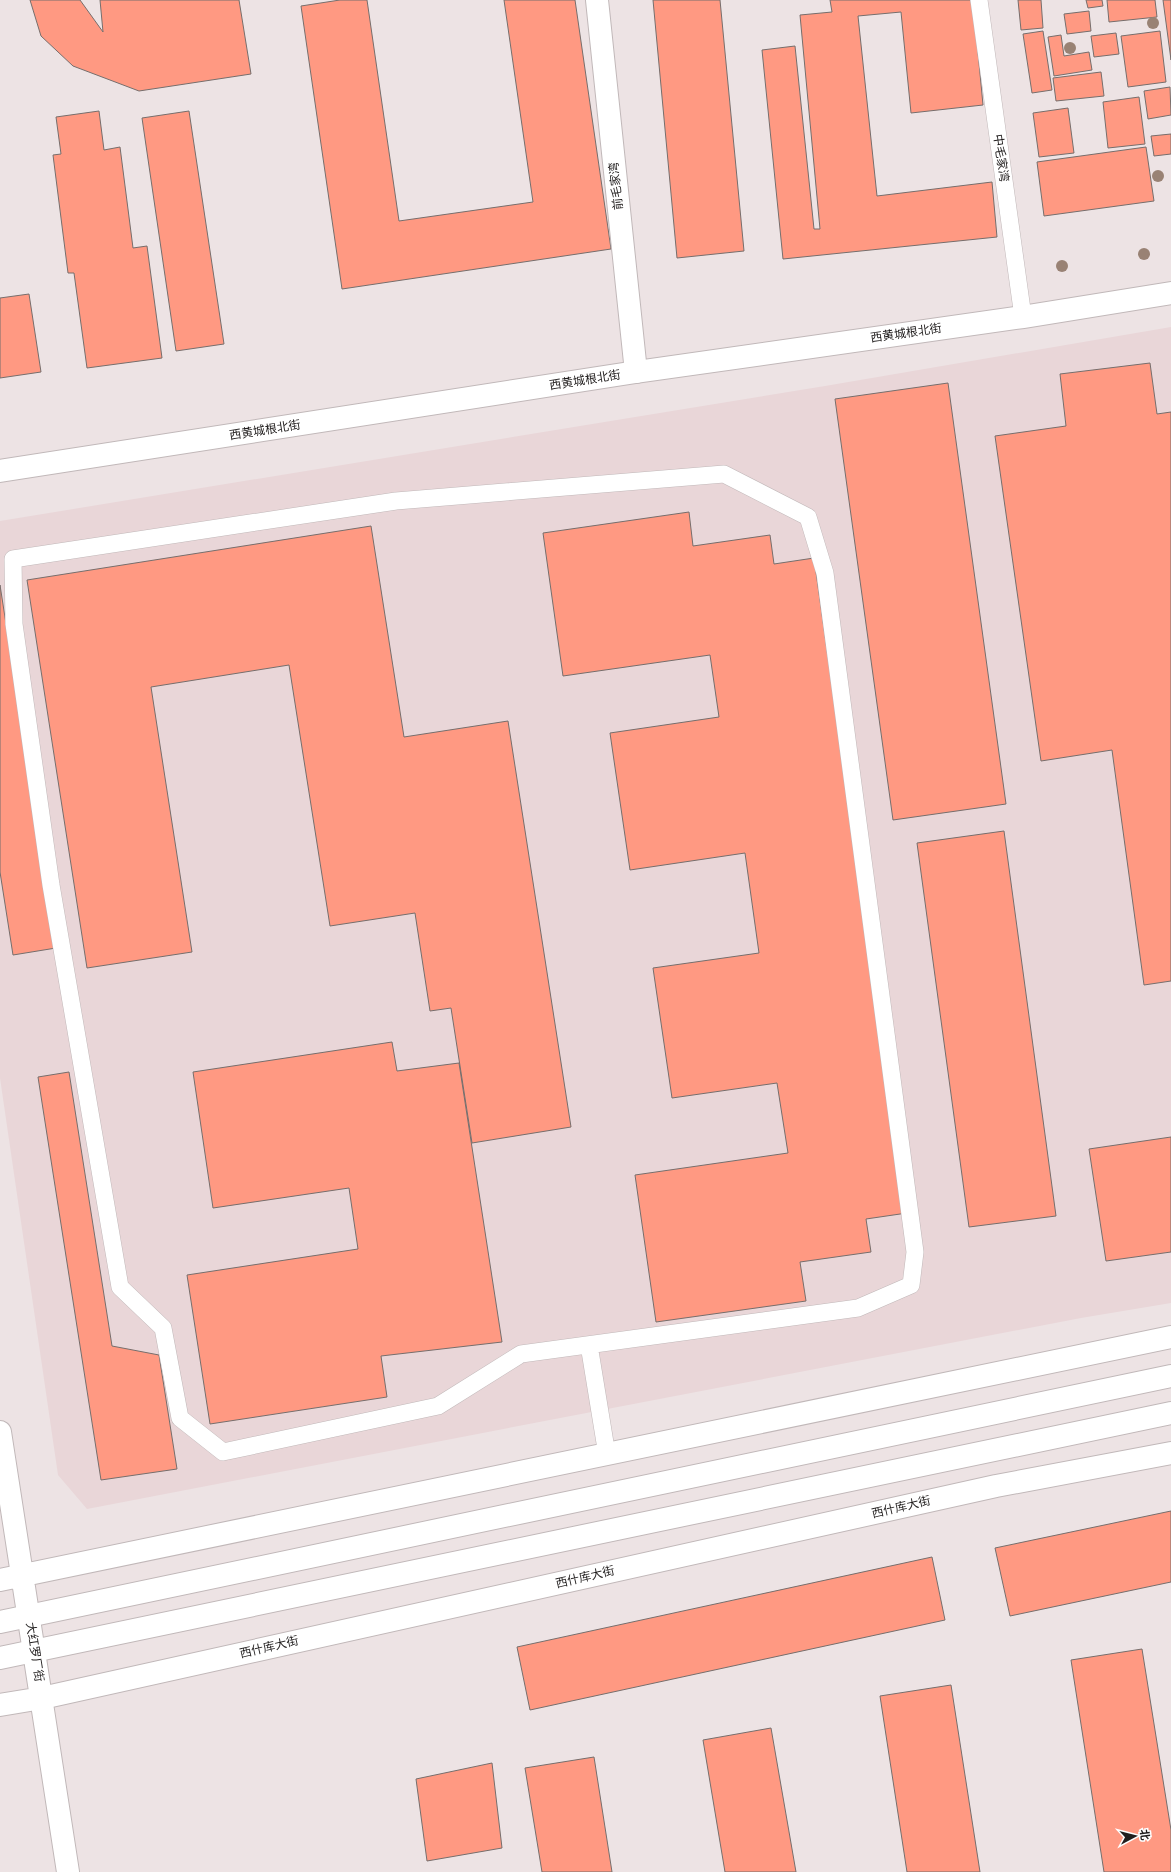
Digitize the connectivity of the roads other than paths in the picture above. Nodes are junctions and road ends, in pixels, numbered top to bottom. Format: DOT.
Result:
graph roads {
  1 [pos="597,0"];
  2 [pos="979,0"];
  3 [pos="1171,293"];
  4 [pos="1023,316"];
  5 [pos="636,372"];
  6 [pos="0,471"];
  7 [pos="1171,1337"];
  8 [pos="589,1345"];
  9 [pos="1171,1376"];
  10 [pos="1171,1413"];
  11 [pos="0,1432"];
  12 [pos="1171,1453"];
  13 [pos="607,1454"];
  14 [pos="23,1576"];
  15 [pos="0,1580"];
  16 [pos="30,1617"];
  17 [pos="0,1622"];
  18 [pos="35,1652"];
  19 [pos="0,1658"];
  20 [pos="42,1698"];
  21 [pos="0,1705"];
  22 [pos="68,1872"];
  1 -- 5 [label="street, 前毛家湾"];
  2 -- 4 [label="lane, 中毛家湾"];
  3 -- 4 [label="street, 西黄城根北街"];
  4 -- 5 [label="street, 西黄城根北街"];
  5 -- 6 [label="street, 西黄城根北街"];
  7 -- 13 [label="street"];
  8 -- 8 [label="lane"];
  8 -- 13 [label="lane"];
  9 -- 16 [label="street"];
  10 -- 18 [label="street"];
  11 -- 14 [label="street, 大红罗厂街"];
  12 -- 20 [label="street, 西什库大街"];
  13 -- 14 [label="street"];
  14 -- 15 [label="street"];
  14 -- 16 [label="street, 大红罗厂街"];
  16 -- 17 [label="street"];
  16 -- 18 [label="street, 大红罗厂街"];
  18 -- 19 [label="street"];
  18 -- 20 [label="street, 大红罗厂街"];
  20 -- 21 [label="street, 西什库大街"];
  20 -- 22 [label="street, 大红罗厂街"];
}
